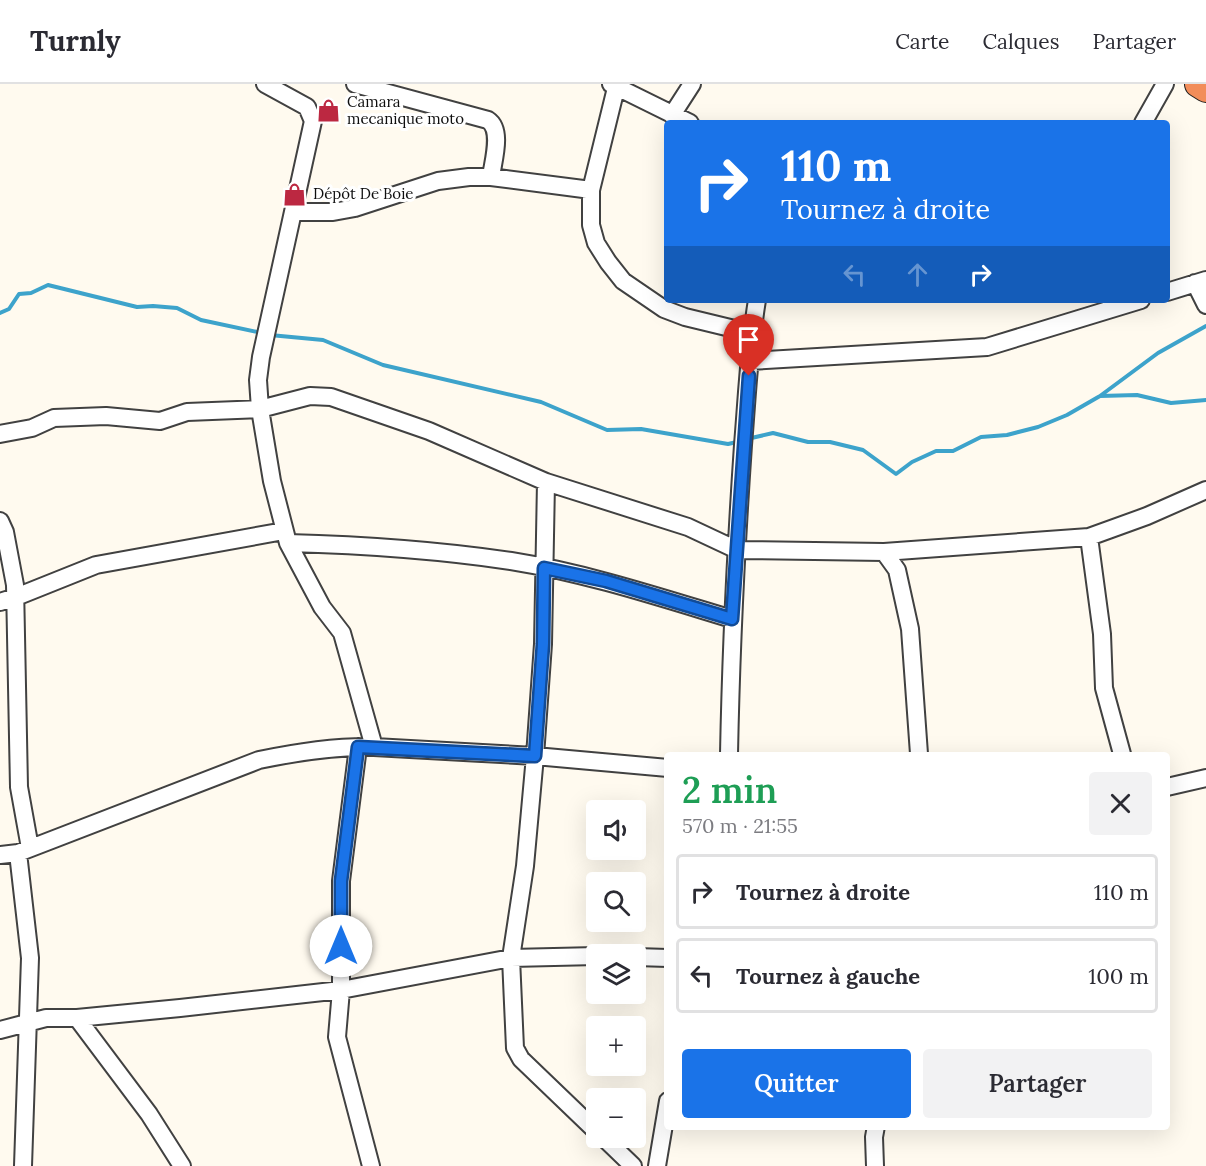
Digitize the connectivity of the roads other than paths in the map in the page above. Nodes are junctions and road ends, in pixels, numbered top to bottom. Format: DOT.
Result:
graph roads {
  1 [pos="265,84"];
  2 [pos="355,84"];
  3 [pos="692,84"];
  4 [pos="1165,84"];
  5 [pos="1198,84"];
  6 [pos="614,86"];
  7 [pos="1206,89"];
  8 [pos="672,115"];
  9 [pos="683,120"];
  10 [pos="1145,120"];
  11 [pos="491,177"];
  12 [pos="591,190"];
  13 [pos="293,212"];
  14 [pos="1201,282"];
  15 [pos="1170,291"];
  16 [pos="756,303"];
  17 [pos="1131,303"];
  18 [pos="1206,305"];
  19 [pos="751,333"];
  20 [pos="749,369"];
  21 [pos="260,409"];
  22 [pos="0,434"];
  23 [pos="546,482"];
  24 [pos="1206,490"];
  25 [pos="0,521"];
  26 [pos="286,537"];
  27 [pos="1089,537"];
  28 [pos="737,550"];
  29 [pos="884,552"];
  30 [pos="544,568"];
  31 [pos="8,600"];
  32 [pos="732,619"];
  33 [pos="366,747"];
  34 [pos="729,752"];
  35 [pos="919,752"];
  36 [pos="1121,752"];
  37 [pos="535,756"];
  38 [pos="664,768"];
  39 [pos="1206,778"];
  40 [pos="1170,786"];
  41 [pos="24,850"];
  42 [pos="0,855"];
  43 [pos="586,956"];
  44 [pos="646,957"];
  45 [pos="511,958"];
  46 [pos="664,958"];
  47 [pos="341,990"];
  48 [pos="77,1018"];
  49 [pos="27,1023"];
  50 [pos="0,1030"];
  51 [pos="586,1121"];
  52 [pos="664,1125"];
  53 [pos="875,1130"];
  54 [pos="614,1148"];
  55 [pos="23,1166"];
  56 [pos="182,1166"];
  57 [pos="371,1166"];
  58 [pos="633,1166"];
  59 [pos="657,1166"];
  60 [pos="875,1166"];
  1 -- 13 [label="street"];
  2 -- 11 [label="street"];
  3 -- 8 [label="street"];
  4 -- 10 [label="street"];
  5 -- 7 [label="highway"];
  6 -- 8 [label="street"];
  6 -- 12 [label="street"];
  8 -- 9 [label="street"];
  11 -- 12 [label="street"];
  11 -- 13 [label="street"];
  12 -- 19 [label="street"];
  13 -- 21 [label="street"];
  14 -- 15 [label="street"];
  14 -- 18 [label="street"];
  16 -- 19 [label="street"];
  17 -- 20 [label="street"];
  19 -- 20 [label="street"];
  20 -- 28 [label="street"];
  21 -- 22 [label="street"];
  21 -- 23 [label="street"];
  21 -- 26 [label="street"];
  23 -- 28 [label="street"];
  23 -- 30 [label="street"];
  24 -- 27 [label="street"];
  25 -- 31 [label="street"];
  26 -- 30 [label="street"];
  26 -- 31 [label="street"];
  26 -- 33 [label="street"];
  27 -- 29 [label="street"];
  27 -- 36 [label="street"];
  28 -- 29 [label="street"];
  28 -- 32 [label="street"];
  29 -- 35 [label="street"];
  30 -- 32 [label="street"];
  30 -- 37 [label="street"];
  31 -- 41 [label="street"];
  32 -- 34 [label="street"];
  33 -- 37 [label="street"];
  33 -- 41 [label="street"];
  33 -- 47 [label="street"];
  37 -- 38 [label="street"];
  37 -- 45 [label="street"];
  39 -- 40 [label="street"];
  41 -- 42 [label="street"];
  41 -- 49 [label="street"];
  43 -- 45 [label="street"];
  44 -- 46 [label="street"];
  45 -- 47 [label="street"];
  45 -- 51 [label="street"];
  47 -- 48 [label="street"];
  47 -- 57 [label="street"];
  48 -- 49 [label="street"];
  48 -- 56 [label="street"];
  49 -- 50 [label="street"];
  49 -- 55 [label="street"];
  52 -- 59 [label="street"];
  53 -- 60 [label="street"];
  54 -- 58 [label="street"];
}
